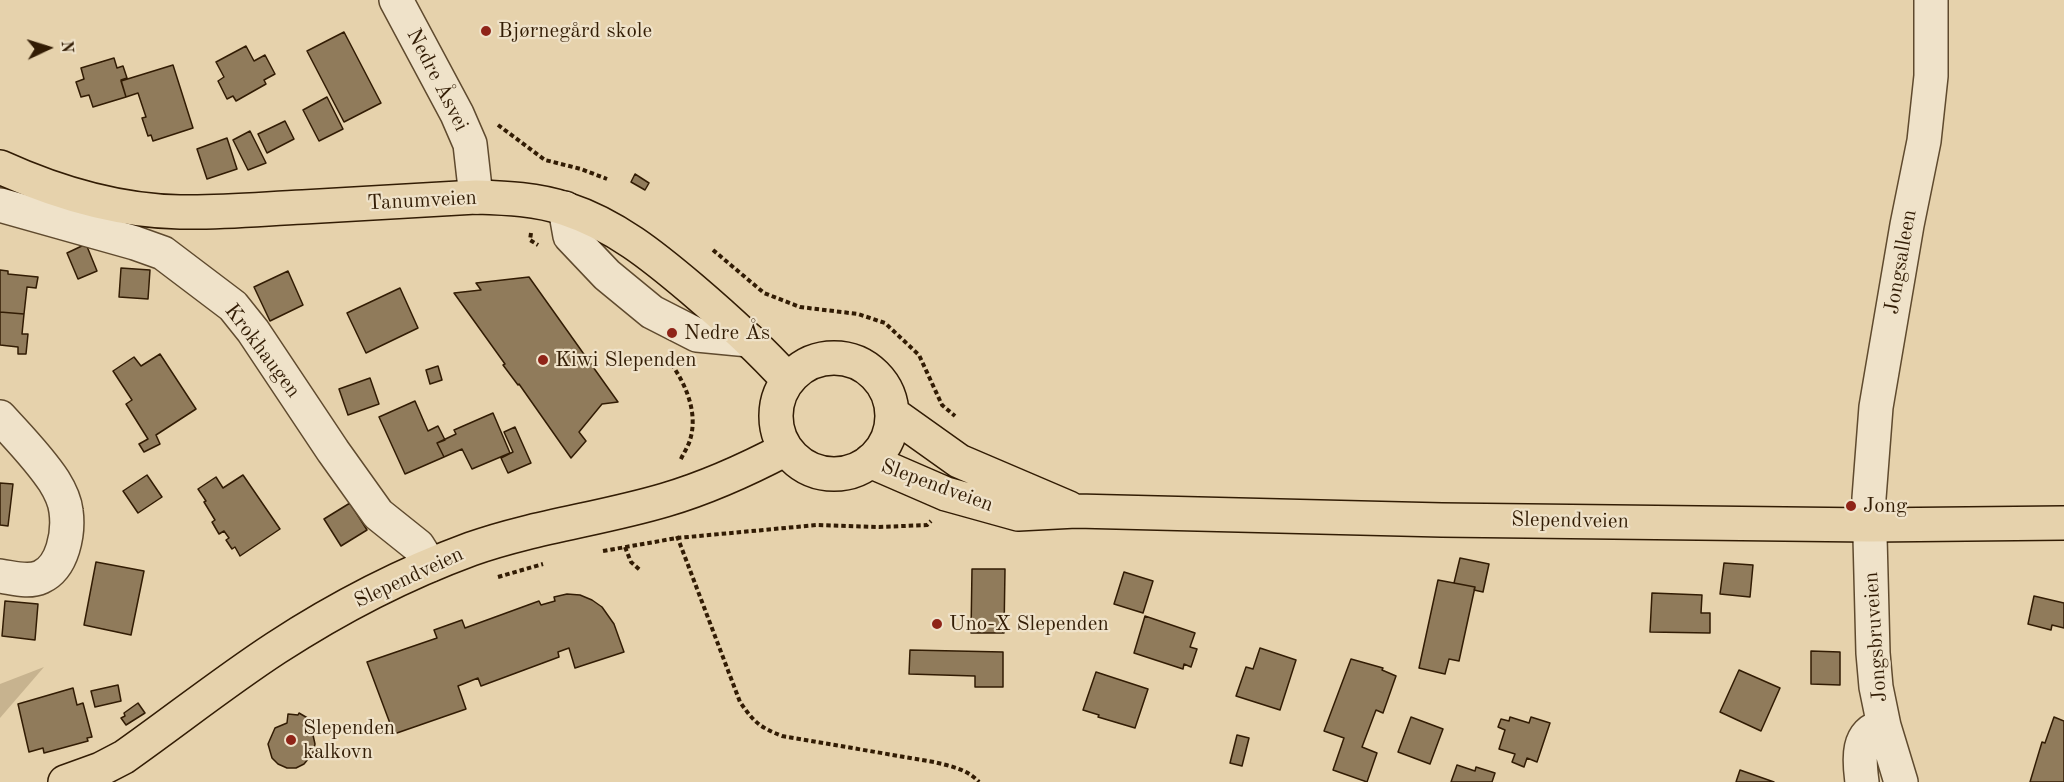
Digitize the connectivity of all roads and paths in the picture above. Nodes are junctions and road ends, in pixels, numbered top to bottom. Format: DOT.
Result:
graph roads {
  1 [pos="396,0"];
  2 [pos="1931,0"];
  3 [pos="498,125"];
  4 [pos="0,167"];
  5 [pos="607,179"];
  6 [pos="476,197"];
  7 [pos="0,205"];
  8 [pos="565,208"];
  9 [pos="533,224"];
  10 [pos="546,249"];
  11 [pos="713,250"];
  12 [pos="749,340"];
  13 [pos="663,352"];
  14 [pos="788,380"];
  15 [pos="892,414"];
  16 [pos="0,417"];
  17 [pos="958,419"];
  18 [pos="786,449"];
  19 [pos="870,461"];
  20 [pos="672,467"];
  21 [pos="1076,511"];
  22 [pos="934,518"];
  23 [pos="2064,523"];
  24 [pos="1870,525"];
  25 [pos="674,528"];
  26 [pos="677,538"];
  27 [pos="625,547"];
  28 [pos="594,552"];
  29 [pos="552,562"];
  30 [pos="430,565"];
  31 [pos="640,570"];
  32 [pos="0,576"];
  33 [pos="497,577"];
  34 [pos="1884,726"];
  35 [pos="65,782"];
  36 [pos="979,782"];
  37 [pos="1862,782"];
  38 [pos="1901,782"];
  1 -- 6 [label="street, Nedre Åsvei"];
  2 -- 24 [label="street, Jongsalleen"];
  3 -- 5 [label="path"];
  4 -- 6 [label="main road, Tanumveien"];
  6 -- 8 [label="main road, Tanumveien"];
  7 -- 30 [label="street, Krokhaugen"];
  8 -- 12 [label="main road, Tanumveien"];
  8 -- 12 [label="street"];
  9 -- 10 [label="path"];
  11 -- 17 [label="path"];
  12 -- 14 [label="main road, Tanumveien"];
  13 -- 20 [label="path"];
  14 -- 15 [label="main road"];
  14 -- 18 [label="main road"];
  15 -- 19 [label="main road"];
  15 -- 21 [label="main road, Slependveien"];
  16 -- 32 [label="street"];
  18 -- 19 [label="main road"];
  18 -- 30 [label="main road, Slependveien"];
  19 -- 21 [label="main road, Slependveien"];
  21 -- 24 [label="main road, Slependveien"];
  22 -- 26 [label="path"];
  23 -- 24 [label="main road, Slependveien"];
  24 -- 34 [label="street, Jongsbruveien"];
  25 -- 26 [label="path"];
  26 -- 27 [label="path"];
  26 -- 36 [label="path"];
  27 -- 28 [label="path"];
  27 -- 31 [label="path"];
  29 -- 33 [label="path"];
  30 -- 35 [label="main road, Slependveien"];
  34 -- 37 [label="street"];
  34 -- 38 [label="street, Jongsbruveien"];
}
